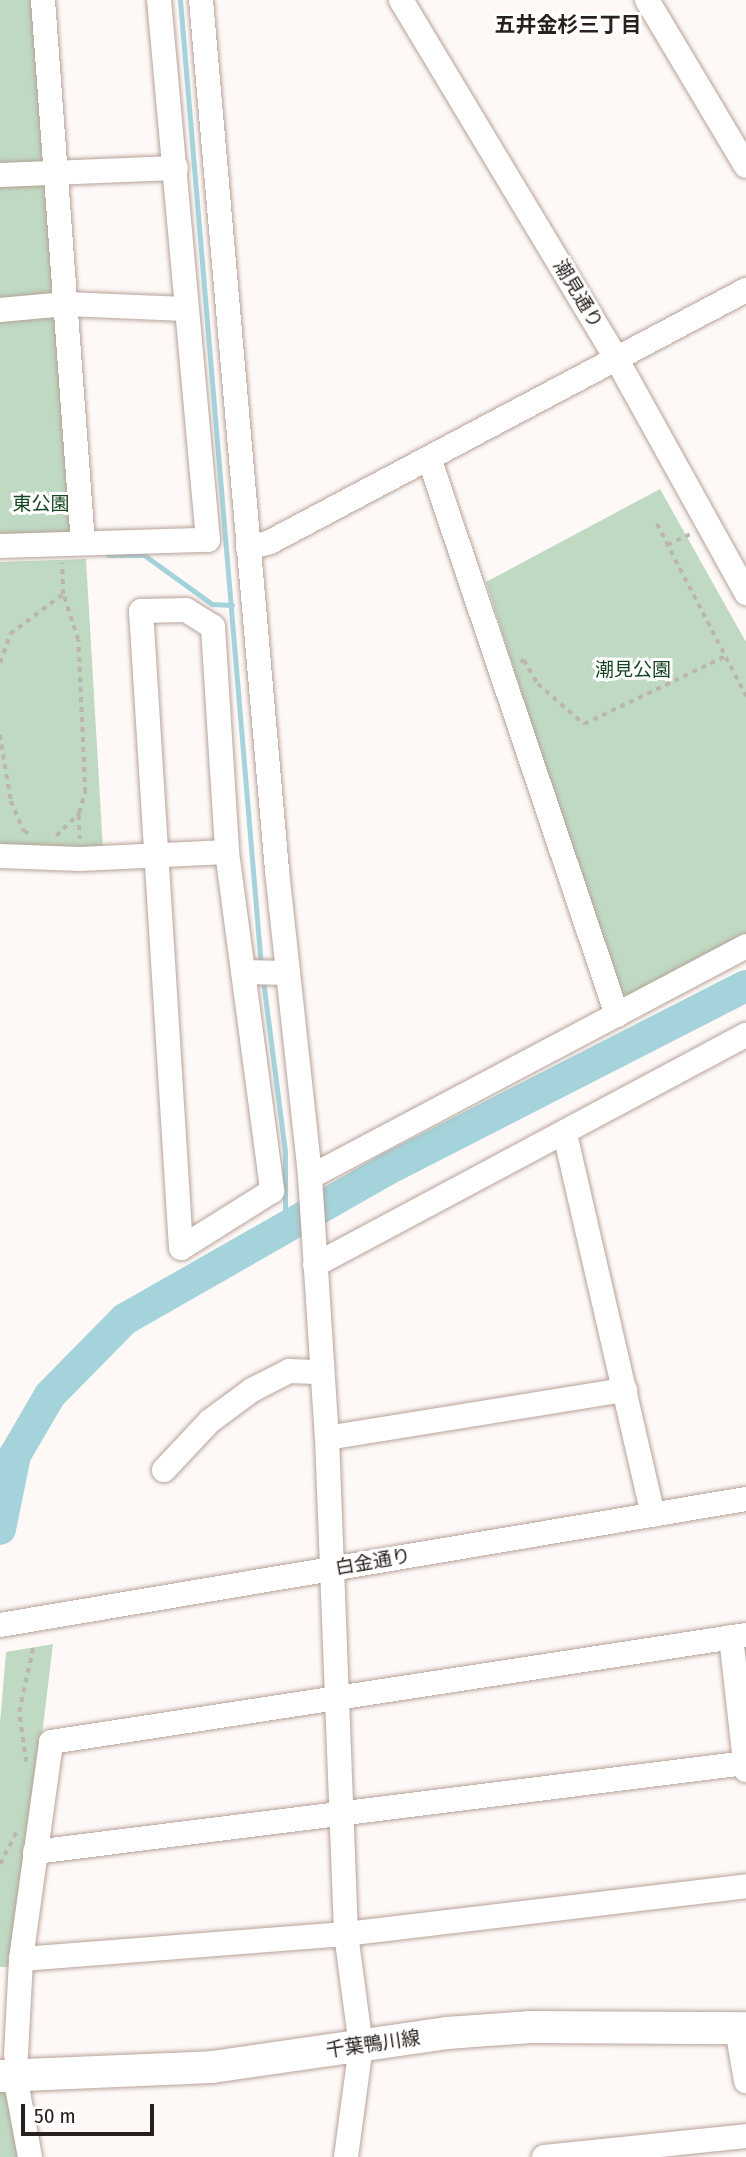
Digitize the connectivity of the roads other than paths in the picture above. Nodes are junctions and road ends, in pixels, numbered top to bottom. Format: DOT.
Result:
graph roads {
  1 [pos="43,0"];
  2 [pos="159,0"];
  3 [pos="201,0"];
  4 [pos="401,0"];
  5 [pos="646,0"];
  6 [pos="746,166"];
  7 [pos="176,168"];
  8 [pos="55,171"];
  9 [pos="0,175"];
  10 [pos="746,290"];
  11 [pos="66,304"];
  12 [pos="185,309"];
  13 [pos="0,310"];
  14 [pos="616,359"];
  15 [pos="429,458"];
  16 [pos="83,543"];
  17 [pos="0,546"];
  18 [pos="248,548"];
  19 [pos="746,593"];
  20 [pos="227,852"];
  21 [pos="155,855"];
  22 [pos="0,856"];
  23 [pos="746,946"];
  24 [pos="243,972"];
  25 [pos="288,973"];
  26 [pos="617,1015"];
  27 [pos="746,1035"];
  28 [pos="565,1134"];
  29 [pos="310,1177"];
  30 [pos="315,1265"];
  31 [pos="322,1372"];
  32 [pos="625,1390"];
  33 [pos="327,1438"];
  34 [pos="164,1470"];
  35 [pos="746,1499"];
  36 [pos="653,1515"];
  37 [pos="330,1569"];
  38 [pos="0,1625"];
  39 [pos="738,1636"];
  40 [pos="334,1698"];
  41 [pos="745,1763"];
  42 [pos="746,1770"];
  43 [pos="340,1815"];
  44 [pos="35,1852"];
  45 [pos="746,1886"];
  46 [pos="346,1934"];
  47 [pos="21,1959"];
  48 [pos="741,2029"];
  49 [pos="361,2046"];
  50 [pos="10,2069"];
  51 [pos="746,2081"];
  52 [pos="746,2136"];
  53 [pos="30,2157"];
  54 [pos="346,2157"];
  55 [pos="544,2157"];
  1 -- 8 [label="street"];
  2 -- 7 [label="street"];
  3 -- 18 [label="street"];
  4 -- 14 [label="street, 潮見通り"];
  5 -- 6 [label="street"];
  7 -- 8 [label="street"];
  7 -- 12 [label="street"];
  8 -- 9 [label="street"];
  8 -- 11 [label="street"];
  10 -- 14 [label="street"];
  11 -- 12 [label="street"];
  11 -- 13 [label="street"];
  11 -- 16 [label="street"];
  12 -- 16 [label="street"];
  14 -- 15 [label="street"];
  14 -- 19 [label="street, 潮見通り"];
  15 -- 18 [label="street"];
  15 -- 26 [label="street"];
  16 -- 17 [label="street"];
  18 -- 25 [label="street"];
  20 -- 21 [label="street"];
  20 -- 21 [label="street"];
  20 -- 24 [label="street"];
  21 -- 22 [label="street"];
  21 -- 24 [label="street"];
  23 -- 26 [label="street"];
  24 -- 25 [label="street"];
  25 -- 29 [label="street"];
  26 -- 29 [label="street"];
  27 -- 28 [label="street"];
  28 -- 30 [label="street"];
  28 -- 32 [label="street"];
  29 -- 30 [label="street"];
  30 -- 31 [label="street"];
  31 -- 33 [label="street"];
  31 -- 34 [label="street"];
  32 -- 33 [label="street"];
  32 -- 36 [label="street"];
  33 -- 37 [label="street"];
  35 -- 36 [label="street, 白金通り"];
  36 -- 37 [label="street, 白金通り"];
  37 -- 38 [label="street, 白金通り"];
  37 -- 40 [label="street"];
  39 -- 40 [label="street"];
  39 -- 41 [label="street"];
  40 -- 43 [label="street"];
  40 -- 44 [label="street"];
  41 -- 42 [label="street"];
  41 -- 43 [label="street"];
  43 -- 44 [label="street"];
  43 -- 46 [label="street"];
  44 -- 47 [label="street"];
  45 -- 46 [label="street"];
  46 -- 47 [label="street"];
  46 -- 49 [label="street"];
  47 -- 50 [label="street"];
  48 -- 49 [label="main road, 千葉鴨川線"];
  48 -- 51 [label="street"];
  49 -- 50 [label="main road, 千葉鴨川線"];
  49 -- 54 [label="street"];
  50 -- 53 [label="street"];
  52 -- 55 [label="street"];
}
